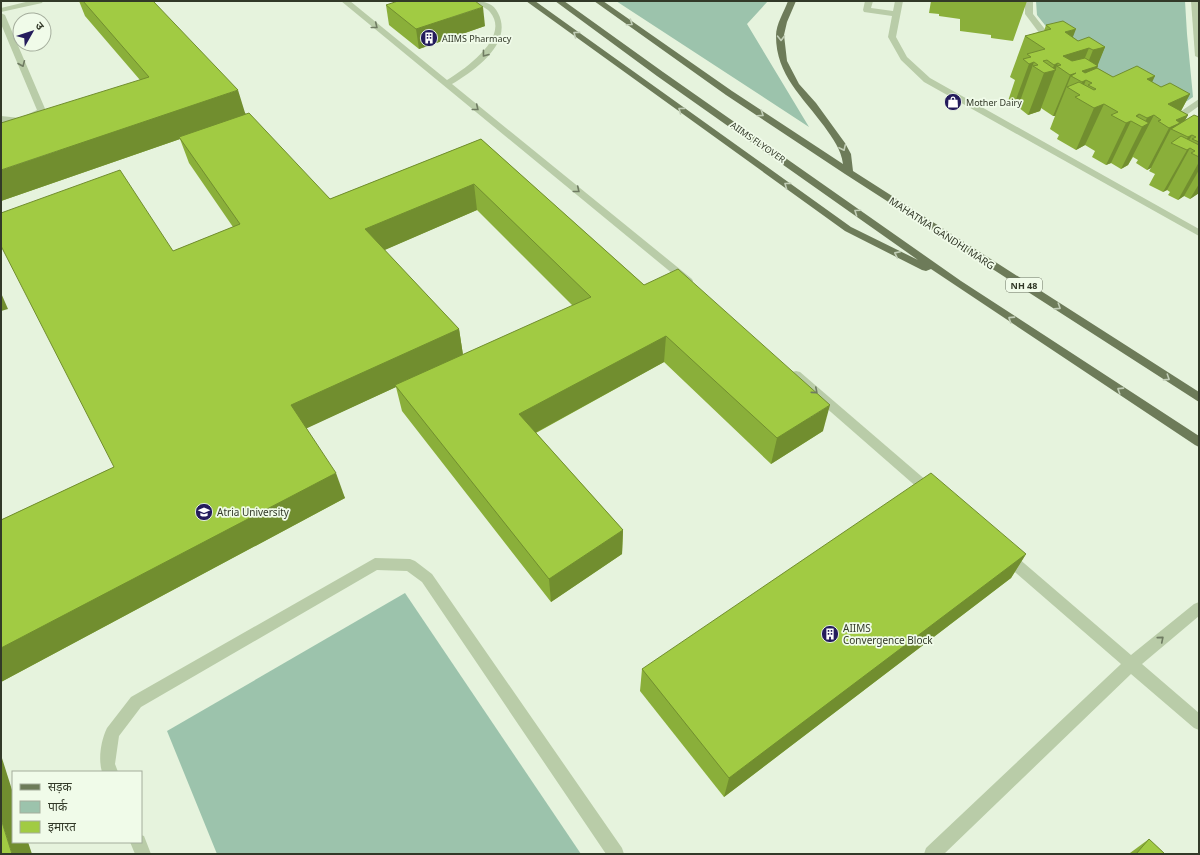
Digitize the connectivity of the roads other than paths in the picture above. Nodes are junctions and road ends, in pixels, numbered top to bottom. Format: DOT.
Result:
graph roads {
  1 [pos="39,1"];
  2 [pos="345,1"];
  3 [pos="479,1"];
  4 [pos="530,1"];
  5 [pos="560,1"];
  6 [pos="598,1"];
  7 [pos="792,1"];
  8 [pos="869,1"];
  9 [pos="899,1"];
  10 [pos="1029,1"];
  11 [pos="1194,1"];
  12 [pos="1,10"];
  13 [pos="896,14"];
  14 [pos="1,16"];
  15 [pos="1057,49"];
  16 [pos="1199,56"];
  17 [pos="447,84"];
  18 [pos="1199,102"];
  19 [pos="1,119"];
  20 [pos="1168,123"];
  21 [pos="848,172"];
  22 [pos="1199,233"];
  23 [pos="957,284"];
  24 [pos="694,287"];
  25 [pos="790,370"];
  26 [pos="1198,398"];
  27 [pos="1199,442"];
  28 [pos="939,499"];
  29 [pos="999,551"];
  30 [pos="1199,608"];
  31 [pos="1131,664"];
  32 [pos="1199,723"];
  33 [pos="110,771"];
  34 [pos="138,843"];
  35 [pos="142,854"];
  36 [pos="616,854"];
  37 [pos="932,854"];
  1 -- 12 [label="street"];
  2 -- 17 [label="street, one-way"];
  3 -- 17 [label="street, one-way"];
  23 -- 4 [label="main road, one-way"];
  23 -- 5 [label="main road, AIIMS FLYOVER, one-way"];
  6 -- 21 [label="main road, MAHATMA GANDHI MARG, one-way"];
  7 -- 21 [label="main road, one-way"];
  8 -- 13 [label="street"];
  9 -- 13 [label="street"];
  10 -- 15 [label="street"];
  11 -- 16 [label="street"];
  13 -- 22 [label="street"];
  14 -- 19 [label="street, one-way"];
  17 -- 24 [label="street, one-way"];
  18 -- 20 [label="street"];
  21 -- 26 [label="main road, MAHATMA GANDHI MARG / NH 48, one-way"];
  27 -- 23 [label="main road, one-way"];
  25 -- 28 [label="street, one-way"];
  29 -- 31 [label="street"];
  31 -- 30 [label="street, one-way"];
  31 -- 32 [label="street"];
  31 -- 37 [label="street"];
  33 -- 36 [label="street"];
  34 -- 35 [label="street"];
}
